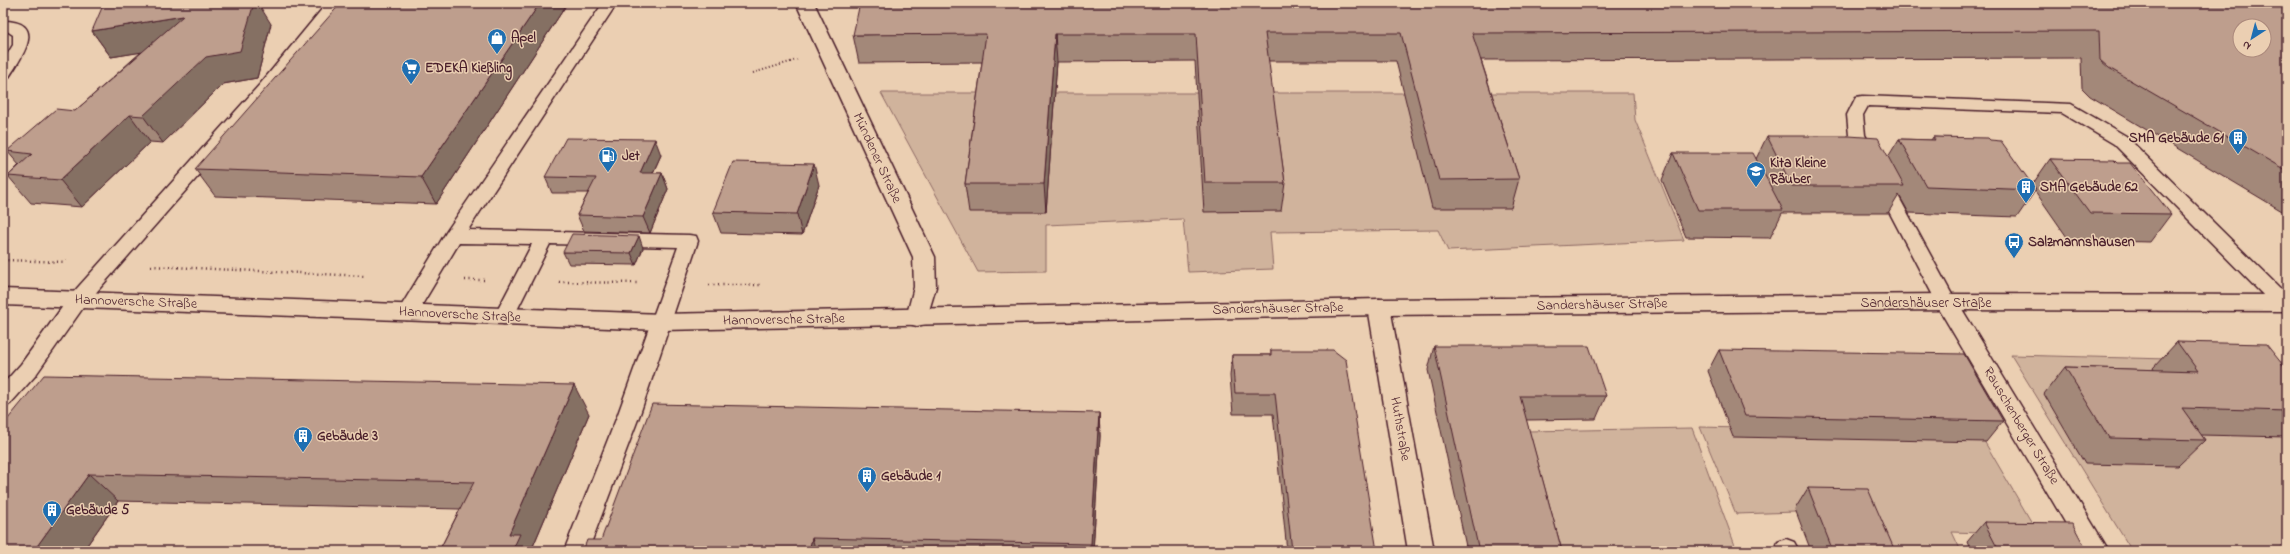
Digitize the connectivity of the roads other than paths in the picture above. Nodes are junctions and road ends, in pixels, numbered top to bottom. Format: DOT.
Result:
graph roads {
  1 [pos="335,3"];
  2 [pos="610,3"];
  3 [pos="805,3"];
  4 [pos="3,26"];
  5 [pos="3,74"];
  6 [pos="454,236"];
  7 [pos="544,238"];
  8 [pos="3,297"];
  9 [pos="78,300"];
  10 [pos="1946,302"];
  11 [pos="2285,303"];
  12 [pos="1379,307"];
  13 [pos="407,313"];
  14 [pos="504,317"];
  15 [pos="917,318"];
  16 [pos="662,322"];
  17 [pos="3,398"];
  18 [pos="576,551"];
  19 [pos="1421,551"];
  20 [pos="2096,551"];
  1 -- 9 [label="lane"];
  2 -- 6 [label="lane"];
  3 -- 15 [label="main road, Mündener Straße"];
  4 -- 5 [label="lane"];
  6 -- 7 [label="lane"];
  6 -- 13 [label="lane"];
  7 -- 14 [label="lane"];
  7 -- 16 [label="lane"];
  8 -- 9 [label="main road, Hannoversche Straße"];
  9 -- 13 [label="main road, Hannoversche Straße"];
  9 -- 17 [label="lane"];
  10 -- 11 [label="main road, Sandershäuser Straße"];
  10 -- 11 [label="lane"];
  10 -- 12 [label="main road, Sandershäuser Straße"];
  10 -- 20 [label="main road, Rauschenberger Straße"];
  12 -- 15 [label="main road, Sandershäuser Straße"];
  12 -- 19 [label="main road, Huthstraße"];
  13 -- 14 [label="main road, Hannoversche Straße"];
  14 -- 16 [label="main road, Hannoversche Straße"];
  15 -- 16 [label="main road, Hannoversche Straße"];
  16 -- 18 [label="lane"];
}
